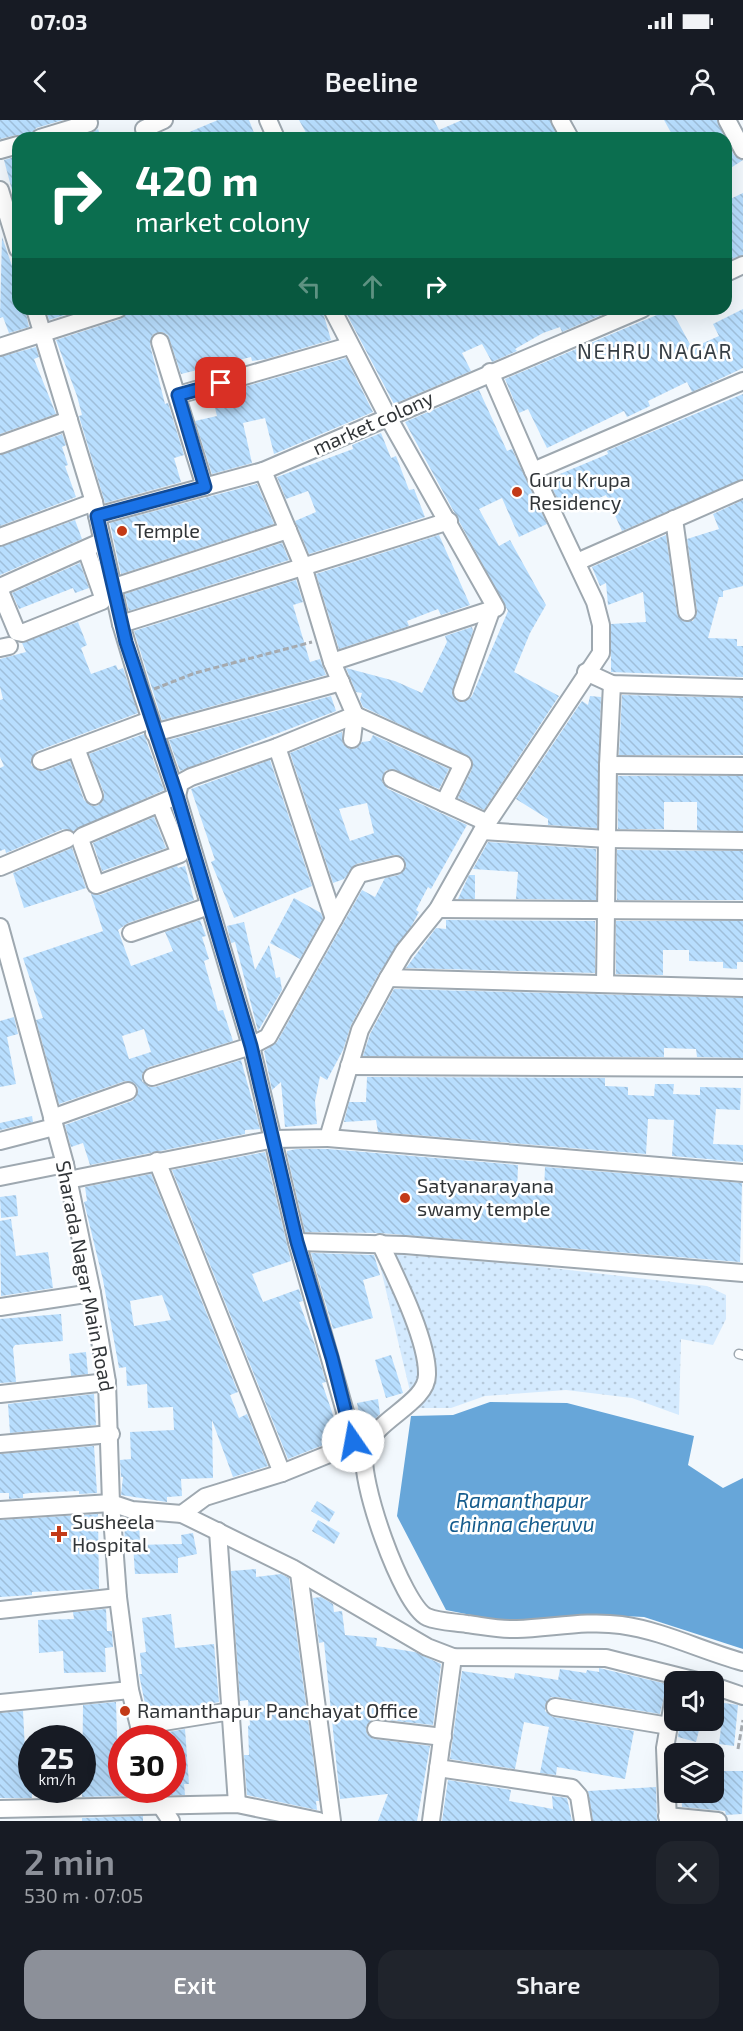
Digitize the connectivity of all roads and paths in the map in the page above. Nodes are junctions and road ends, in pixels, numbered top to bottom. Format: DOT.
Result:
graph roads {
  1 [pos="164,120"];
  2 [pos="727,120"];
  3 [pos="89,123"];
  4 [pos="60,132"];
  5 [pos="145,132"];
  6 [pos="743,150"];
  7 [pos="0,190"];
  8 [pos="12,229"];
  9 [pos="37,315"];
  10 [pos="98,315"];
  11 [pos="335,315"];
  12 [pos="628,315"];
  13 [pos="42,332"];
  14 [pos="160,342"];
  15 [pos="349,346"];
  16 [pos="0,347"];
  17 [pos="490,372"];
  18 [pos="743,381"];
  19 [pos="178,395"];
  20 [pos="388,417"];
  21 [pos="69,420"];
  22 [pos="0,445"];
  23 [pos="263,471"];
  24 [pos="533,471"];
  25 [pos="205,487"];
  26 [pos="743,489"];
  27 [pos="95,509"];
  28 [pos="674,519"];
  29 [pos="449,521"];
  30 [pos="288,530"];
  31 [pos="0,537"];
  32 [pos="103,542"];
  33 [pos="86,549"];
  34 [pos="577,562"];
  35 [pos="303,566"];
  36 [pos="114,587"];
  37 [pos="0,589"];
  38 [pos="491,611"];
  39 [pos="687,612"];
  40 [pos="121,624"];
  41 [pos="325,639"];
  42 [pos="332,662"];
  43 [pos="599,678"];
  44 [pos="341,682"];
  45 [pos="743,688"];
  46 [pos="462,692"];
  47 [pos="142,694"];
  48 [pos="355,716"];
  49 [pos="152,726"];
  50 [pos="352,739"];
  51 [pos="277,747"];
  52 [pos="76,748"];
  53 [pos="41,761"];
  54 [pos="608,765"];
  55 [pos="743,766"];
  56 [pos="392,779"];
  57 [pos="94,796"];
  58 [pos="177,796"];
  59 [pos="444,803"];
  60 [pos="160,804"];
  61 [pos="485,827"];
  62 [pos="607,838"];
  63 [pos="67,839"];
  64 [pos="743,841"];
  65 [pos="396,866"];
  66 [pos="0,867"];
  67 [pos="209,906"];
  68 [pos="438,909"];
  69 [pos="607,911"];
  70 [pos="743,911"];
  71 [pos="334,919"];
  72 [pos="0,927"];
  73 [pos="131,933"];
  74 [pos="7,974"];
  75 [pos="388,978"];
  76 [pos="605,984"];
  77 [pos="743,988"];
  78 [pos="251,1046"];
  79 [pos="349,1066"];
  80 [pos="743,1068"];
  81 [pos="153,1077"];
  82 [pos="128,1091"];
  83 [pos="53,1122"];
  84 [pos="328,1138"];
  85 [pos="274,1139"];
  86 [pos="0,1141"];
  87 [pos="157,1161"];
  88 [pos="66,1172"];
  89 [pos="743,1173"];
  90 [pos="0,1177"];
  91 [pos="297,1242"];
  92 [pos="380,1243"];
  93 [pos="743,1273"];
  94 [pos="92,1293"];
  95 [pos="0,1307"];
  96 [pos="107,1382"];
  97 [pos="0,1394"];
  98 [pos="111,1434"];
  99 [pos="0,1444"];
  100 [pos="282,1473"];
  101 [pos="111,1503"];
  102 [pos="0,1510"];
  103 [pos="182,1514"];
  104 [pos="218,1531"];
  105 [pos="299,1573"];
  106 [pos="118,1596"];
  107 [pos="0,1610"];
  108 [pos="453,1657"];
  109 [pos="743,1662"];
  110 [pos="664,1674"];
  111 [pos="724,1689"];
  112 [pos="130,1690"];
  113 [pos="743,1696"];
  114 [pos="0,1703"];
  115 [pos="555,1707"];
  116 [pos="231,1712"];
  117 [pos="743,1720"];
  118 [pos="139,1725"];
  119 [pos="172,1725"];
  120 [pos="664,1725"];
  121 [pos="376,1729"];
  122 [pos="443,1737"];
  123 [pos="738,1749"];
  124 [pos="438,1768"];
  125 [pos="186,1799"];
  126 [pos="115,1803"];
  127 [pos="161,1803"];
  128 [pos="667,1803"];
  129 [pos="237,1804"];
  130 [pos="0,1809"];
  131 [pos="56,1813"];
  132 [pos="668,1819"];
  133 [pos="171,1821"];
  134 [pos="319,1821"];
  135 [pos="332,1821"];
  136 [pos="431,1821"];
  137 [pos="583,1821"];
  138 [pos="718,1821"];
  1 -- 5 [label="street"];
  2 -- 6 [label="street"];
  3 -- 4 [label="street"];
  7 -- 8 [label="street"];
  9 -- 13 [label="street"];
  10 -- 13 [label="street"];
  11 -- 15 [label="street"];
  12 -- 17 [label="street, market colony"];
  13 -- 16 [label="street"];
  13 -- 21 [label="street"];
  14 -- 19 [label="street"];
  15 -- 19 [label="street"];
  15 -- 20 [label="street"];
  17 -- 20 [label="street, market colony"];
  17 -- 24 [label="street"];
  18 -- 24 [label="street"];
  19 -- 25 [label="street"];
  20 -- 23 [label="street, market colony"];
  20 -- 29 [label="street"];
  21 -- 22 [label="street"];
  21 -- 27 [label="street"];
  23 -- 25 [label="street, market colony"];
  23 -- 30 [label="street"];
  24 -- 34 [label="street"];
  25 -- 27 [label="street, market colony"];
  26 -- 28 [label="street"];
  27 -- 31 [label="street, market colony"];
  27 -- 32 [label="street"];
  28 -- 34 [label="street"];
  28 -- 39 [label="street"];
  29 -- 35 [label="street"];
  29 -- 38 [label="street"];
  30 -- 35 [label="street"];
  30 -- 36 [label="street"];
  32 -- 33 [label="street"];
  32 -- 36 [label="street"];
  33 -- 37 [label="street"];
  33 -- 37 [label="street"];
  34 -- 43 [label="street"];
  35 -- 40 [label="street"];
  35 -- 41 [label="street"];
  36 -- 40 [label="street"];
  38 -- 42 [label="street"];
  38 -- 46 [label="street"];
  40 -- 47 [label="street"];
  41 -- 42 [label="street"];
  41 -- 47 [label="path"];
  42 -- 44 [label="street"];
  43 -- 45 [label="street"];
  43 -- 54 [label="street"];
  43 -- 61 [label="street"];
  44 -- 48 [label="street"];
  44 -- 49 [label="street"];
  47 -- 49 [label="street"];
  48 -- 50 [label="street"];
  48 -- 51 [label="street"];
  48 -- 59 [label="street"];
  49 -- 52 [label="street"];
  49 -- 58 [label="street"];
  51 -- 58 [label="street"];
  51 -- 71 [label="street"];
  52 -- 53 [label="street"];
  52 -- 57 [label="street"];
  54 -- 55 [label="street"];
  54 -- 62 [label="street"];
  56 -- 59 [label="street"];
  58 -- 60 [label="street"];
  58 -- 67 [label="street"];
  59 -- 61 [label="street"];
  60 -- 60 [label="street"];
  61 -- 62 [label="street"];
  61 -- 68 [label="street"];
  62 -- 64 [label="street"];
  62 -- 69 [label="street"];
  63 -- 66 [label="street"];
  65 -- 71 [label="street"];
  67 -- 73 [label="street"];
  67 -- 78 [label="street"];
  68 -- 69 [label="street"];
  68 -- 75 [label="street"];
  69 -- 70 [label="street"];
  69 -- 76 [label="street"];
  71 -- 78 [label="street"];
  72 -- 74 [label="street, Sharada Nagar Main Road"];
  74 -- 83 [label="street, Sharada Nagar Main Road"];
  75 -- 76 [label="street"];
  75 -- 79 [label="street"];
  76 -- 77 [label="street"];
  78 -- 81 [label="street"];
  78 -- 85 [label="street"];
  79 -- 80 [label="street"];
  79 -- 84 [label="street"];
  82 -- 83 [label="street"];
  83 -- 86 [label="street"];
  83 -- 88 [label="street, Sharada Nagar Main Road"];
  84 -- 85 [label="street"];
  84 -- 89 [label="street"];
  85 -- 87 [label="street"];
  85 -- 91 [label="street"];
  87 -- 88 [label="street"];
  87 -- 100 [label="street"];
  88 -- 90 [label="street"];
  88 -- 94 [label="street, Sharada Nagar Main Road"];
  91 -- 92 [label="street"];
  91 -- 100 [label="street"];
  92 -- 93 [label="street"];
  92 -- 109 [label="street"];
  94 -- 95 [label="street"];
  94 -- 96 [label="street, Sharada Nagar Main Road"];
  96 -- 97 [label="street"];
  96 -- 98 [label="street, Sharada Nagar Main Road"];
  98 -- 99 [label="street"];
  98 -- 101 [label="street, Sharada Nagar Main Road"];
  100 -- 103 [label="street"];
  101 -- 102 [label="street"];
  101 -- 103 [label="street"];
  101 -- 106 [label="street, Sharada Nagar Main Road"];
  103 -- 104 [label="street"];
  104 -- 105 [label="street"];
  104 -- 116 [label="street"];
  105 -- 108 [label="street"];
  105 -- 135 [label="street"];
  106 -- 107 [label="street"];
  106 -- 112 [label="street, Sharada Nagar Main Road"];
  108 -- 110 [label="street"];
  108 -- 122 [label="street"];
  111 -- 113 [label="street"];
  112 -- 114 [label="street"];
  112 -- 118 [label="street, Sharada Nagar Main Road"];
  115 -- 120 [label="street"];
  116 -- 119 [label="street"];
  116 -- 129 [label="street"];
  117 -- 123 [label="path"];
  121 -- 122 [label="street"];
  122 -- 124 [label="street"];
  124 -- 136 [label="street"];
  124 -- 137 [label="street"];
  125 -- 129 [label="street"];
  126 -- 131 [label="street"];
  127 -- 133 [label="street"];
  128 -- 132 [label="street"];
  129 -- 134 [label="street"];
  130 -- 131 [label="street"];
  132 -- 138 [label="street"];
}
